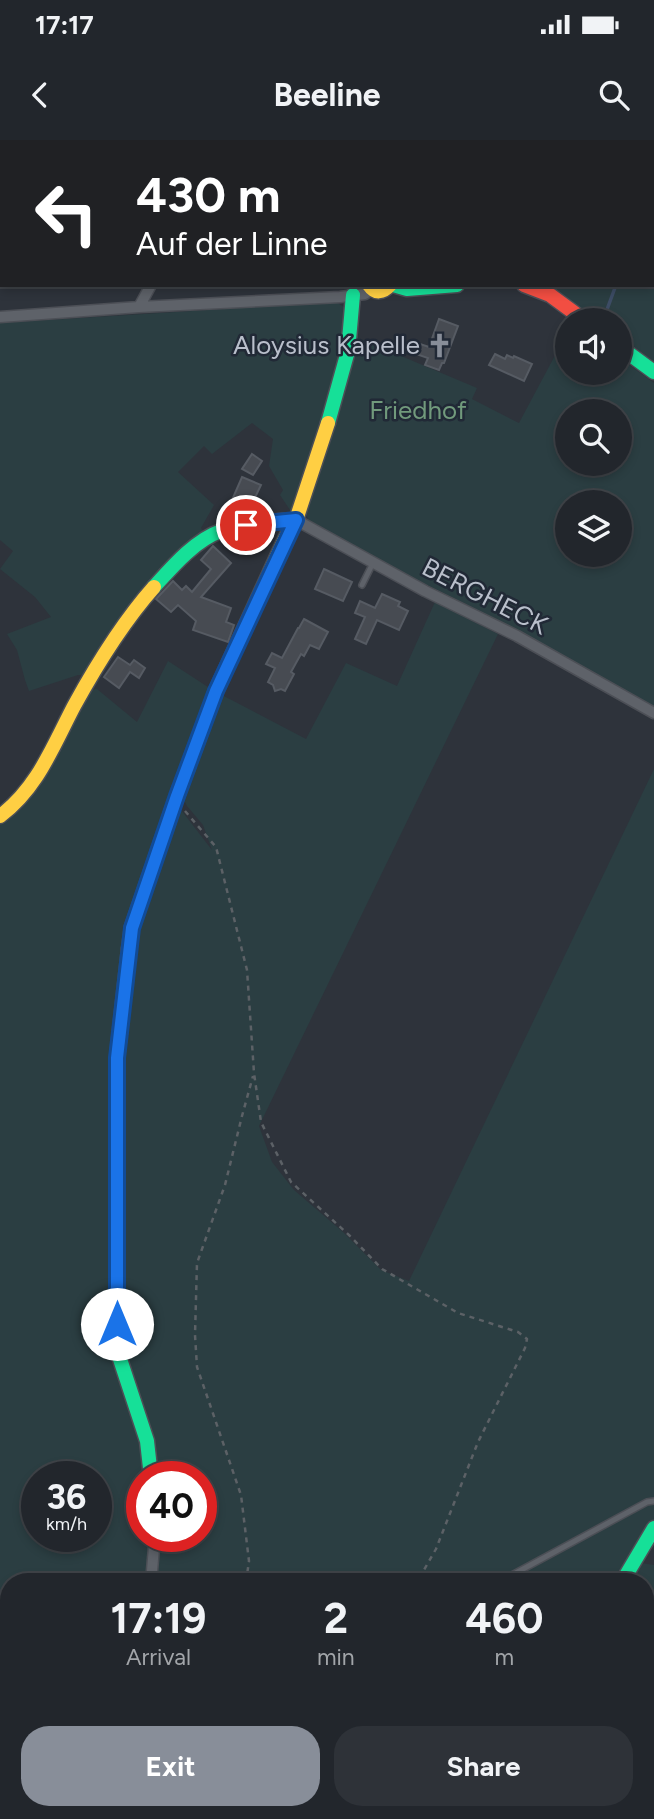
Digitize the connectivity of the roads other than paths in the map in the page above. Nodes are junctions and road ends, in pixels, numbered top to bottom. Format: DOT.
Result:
graph roads {
  1 [pos="150,287"];
  2 [pos="370,287"];
  3 [pos="389,287"];
  4 [pos="400,287"];
  5 [pos="432,287"];
  6 [pos="529,287"];
  7 [pos="354,295"];
  8 [pos="139,307"];
  9 [pos="568,308"];
  10 [pos="0,317"];
  11 [pos="632,356"];
  12 [pos="654,372"];
  13 [pos="296,520"];
  14 [pos="373,562"];
  15 [pos="362,585"];
  16 [pos="654,713"];
  17 [pos="0,816"];
  18 [pos="149,1461"];
  19 [pos="654,1501"];
  20 [pos="654,1528"];
  21 [pos="154,1552"];
  22 [pos="152,1573"];
  23 [pos="516,1573"];
  24 [pos="627,1573"];
  1 -- 8 [label="street"];
  2 -- 3 [label="street"];
  2 -- 7 [label="street"];
  4 -- 5 [label="street"];
  6 -- 9 [label="street"];
  7 -- 8 [label="street"];
  7 -- 13 [label="street"];
  8 -- 10 [label="street"];
  11 -- 12 [label="street"];
  13 -- 14 [label="street, BERGHECK"];
  13 -- 17 [label="street"];
  13 -- 18 [label="street"];
  14 -- 15 [label="lane"];
  14 -- 16 [label="street, BERGHECK"];
  19 -- 23 [label="lane"];
  20 -- 24 [label="street"];
  21 -- 22 [label="street"];
}
